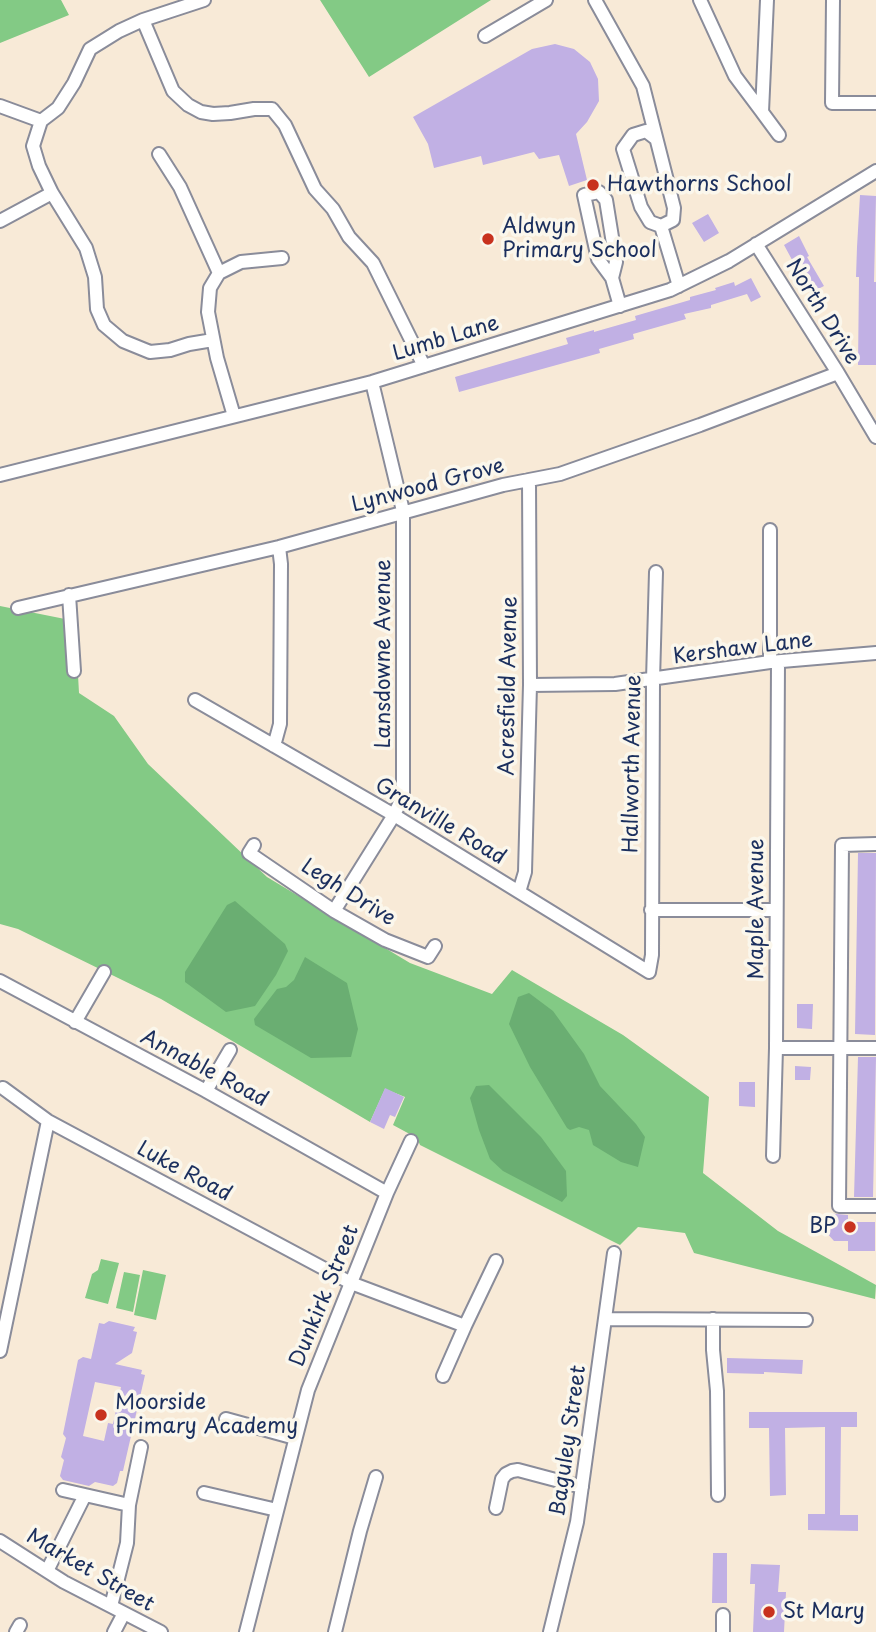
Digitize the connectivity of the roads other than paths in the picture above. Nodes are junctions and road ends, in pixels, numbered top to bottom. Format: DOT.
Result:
graph roads {
  1 [pos="204,0"];
  2 [pos="546,0"];
  3 [pos="595,0"];
  4 [pos="700,0"];
  5 [pos="767,0"];
  6 [pos="833,0"];
  7 [pos="143,20"];
  8 [pos="485,36"];
  9 [pos="876,103"];
  10 [pos="0,106"];
  11 [pos="762,112"];
  12 [pos="41,121"];
  13 [pos="779,135"];
  14 [pos="655,138"];
  15 [pos="159,154"];
  16 [pos="876,171"];
  17 [pos="52,193"];
  18 [pos="0,221"];
  19 [pos="661,226"];
  20 [pos="756,244"];
  21 [pos="282,258"];
  22 [pos="219,273"];
  23 [pos="612,278"];
  24 [pos="679,286"];
  25 [pos="620,306"];
  26 [pos="213,340"];
  27 [pos="424,366"];
  28 [pos="838,373"];
  29 [pos="372,382"];
  30 [pos="234,416"];
  31 [pos="876,437"];
  32 [pos="0,475"];
  33 [pos="529,480"];
  34 [pos="403,511"];
  35 [pos="770,530"];
  36 [pos="278,547"];
  37 [pos="656,572"];
  38 [pos="69,596"];
  39 [pos="18,608"];
  40 [pos="876,653"];
  41 [pos="774,662"];
  42 [pos="74,671"];
  43 [pos="653,680"];
  44 [pos="530,685"];
  45 [pos="195,700"];
  46 [pos="274,746"];
  47 [pos="394,815"];
  48 [pos="876,844"];
  49 [pos="254,845"];
  50 [pos="519,892"];
  51 [pos="651,910"];
  52 [pos="776,910"];
  53 [pos="334,911"];
  54 [pos="435,946"];
  55 [pos="652,955"];
  56 [pos="104,972"];
  57 [pos="0,981"];
  58 [pos="75,1022"];
  59 [pos="776,1048"];
  60 [pos="839,1048"];
  61 [pos="876,1048"];
  62 [pos="230,1050"];
  63 [pos="3,1088"];
  64 [pos="206,1091"];
  65 [pos="48,1121"];
  66 [pos="411,1141"];
  67 [pos="773,1156"];
  68 [pos="387,1193"];
  69 [pos="876,1206"];
  70 [pos="614,1253"];
  71 [pos="496,1261"];
  72 [pos="351,1283"];
  73 [pos="606,1319"];
  74 [pos="713,1319"];
  75 [pos="806,1320"];
  76 [pos="465,1326"];
  77 [pos="0,1351"];
  78 [pos="443,1376"];
  79 [pos="226,1419"];
  80 [pos="295,1438"];
  81 [pos="141,1447"];
  82 [pos="376,1477"];
  83 [pos="582,1486"];
  84 [pos="63,1490"];
  85 [pos="204,1493"];
  86 [pos="85,1495"];
  87 [pos="718,1495"];
  88 [pos="130,1505"];
  89 [pos="496,1508"];
  90 [pos="277,1510"];
  91 [pos="0,1541"];
  92 [pos="47,1571"];
  93 [pos="111,1606"];
  94 [pos="124,1613"];
  95 [pos="723,1615"];
  96 [pos="114,1632"];
  97 [pos="161,1632"];
  98 [pos="246,1632"];
  99 [pos="335,1632"];
  100 [pos="550,1632"];
  101 [pos="723,1632"];
  1 -- 7 [label="street"];
  2 -- 8 [label="street"];
  3 -- 14 [label="street"];
  4 -- 11 [label="street"];
  5 -- 11 [label="street"];
  6 -- 9 [label="street"];
  7 -- 12 [label="street"];
  7 -- 27 [label="street"];
  10 -- 12 [label="street"];
  11 -- 13 [label="street"];
  12 -- 17 [label="street"];
  14 -- 19 [label="street"];
  14 -- 19 [label="street"];
  15 -- 22 [label="street"];
  16 -- 20 [label="street, Lumb Lane"];
  17 -- 18 [label="street"];
  17 -- 26 [label="street"];
  19 -- 24 [label="street"];
  20 -- 24 [label="street, Lumb Lane"];
  20 -- 28 [label="street, North Drive"];
  21 -- 22 [label="street"];
  22 -- 26 [label="street"];
  23 -- 23 [label="street"];
  23 -- 25 [label="street"];
  24 -- 25 [label="street, Lumb Lane"];
  25 -- 27 [label="street, Lumb Lane"];
  26 -- 30 [label="street"];
  27 -- 29 [label="street, Lumb Lane"];
  28 -- 31 [label="street, North Drive"];
  28 -- 33 [label="street, Lynwood Grove"];
  29 -- 30 [label="street, Lumb Lane"];
  29 -- 34 [label="street, Lansdowne Avenue"];
  30 -- 32 [label="street, Lumb Lane"];
  33 -- 34 [label="street, Lynwood Grove"];
  33 -- 44 [label="street, Acresfield Avenue"];
  34 -- 36 [label="street, Lynwood Grove"];
  34 -- 47 [label="street, Lansdowne Avenue"];
  35 -- 41 [label="street, Maple Avenue"];
  36 -- 38 [label="street, Lynwood Grove"];
  36 -- 46 [label="street"];
  37 -- 43 [label="street, Hallworth Avenue"];
  38 -- 39 [label="street, Lynwood Grove"];
  38 -- 42 [label="street"];
  40 -- 41 [label="street, Kershaw Lane"];
  41 -- 43 [label="street, Kershaw Lane"];
  41 -- 52 [label="street, Maple Avenue"];
  43 -- 44 [label="street, Kershaw Lane"];
  43 -- 51 [label="street, Hallworth Avenue"];
  44 -- 50 [label="street, Acresfield Avenue"];
  45 -- 46 [label="street, Granville Road"];
  46 -- 47 [label="street, Granville Road"];
  47 -- 50 [label="street, Granville Road"];
  47 -- 53 [label="street, Lansdowne Avenue"];
  48 -- 60 [label="street"];
  49 -- 53 [label="street, Legh Drive"];
  50 -- 55 [label="street, Granville Road"];
  51 -- 52 [label="street"];
  51 -- 55 [label="street, Hallworth Avenue"];
  52 -- 59 [label="street, Maple Avenue"];
  53 -- 54 [label="street, Legh Drive"];
  56 -- 58 [label="street"];
  57 -- 58 [label="street, Annable Road"];
  58 -- 64 [label="street, Annable Road"];
  59 -- 60 [label="street"];
  59 -- 67 [label="street, Maple Avenue"];
  60 -- 61 [label="street"];
  60 -- 69 [label="street"];
  62 -- 64 [label="street"];
  63 -- 65 [label="street, Luke Road"];
  64 -- 68 [label="street, Annable Road"];
  65 -- 72 [label="street, Luke Road"];
  65 -- 77 [label="street"];
  66 -- 68 [label="street, Dunkirk Street"];
  68 -- 72 [label="street, Dunkirk Street"];
  70 -- 73 [label="street, Baguley Street"];
  71 -- 76 [label="street"];
  72 -- 76 [label="street, Luke Road"];
  72 -- 80 [label="street, Dunkirk Street"];
  73 -- 74 [label="street"];
  73 -- 83 [label="street, Baguley Street"];
  74 -- 75 [label="street"];
  74 -- 87 [label="street"];
  76 -- 78 [label="street"];
  79 -- 80 [label="street"];
  80 -- 90 [label="street, Dunkirk Street"];
  81 -- 88 [label="street"];
  82 -- 99 [label="street"];
  83 -- 89 [label="street"];
  83 -- 100 [label="street, Baguley Street"];
  84 -- 86 [label="street"];
  85 -- 90 [label="street"];
  86 -- 88 [label="street"];
  86 -- 92 [label="street"];
  88 -- 93 [label="street"];
  90 -- 98 [label="street, Dunkirk Street"];
  91 -- 92 [label="street, Market Street"];
  92 -- 93 [label="street, Market Street"];
  93 -- 94 [label="street, Market Street"];
  94 -- 96 [label="street"];
  94 -- 97 [label="street, Market Street"];
  95 -- 101 [label="street"];
}
